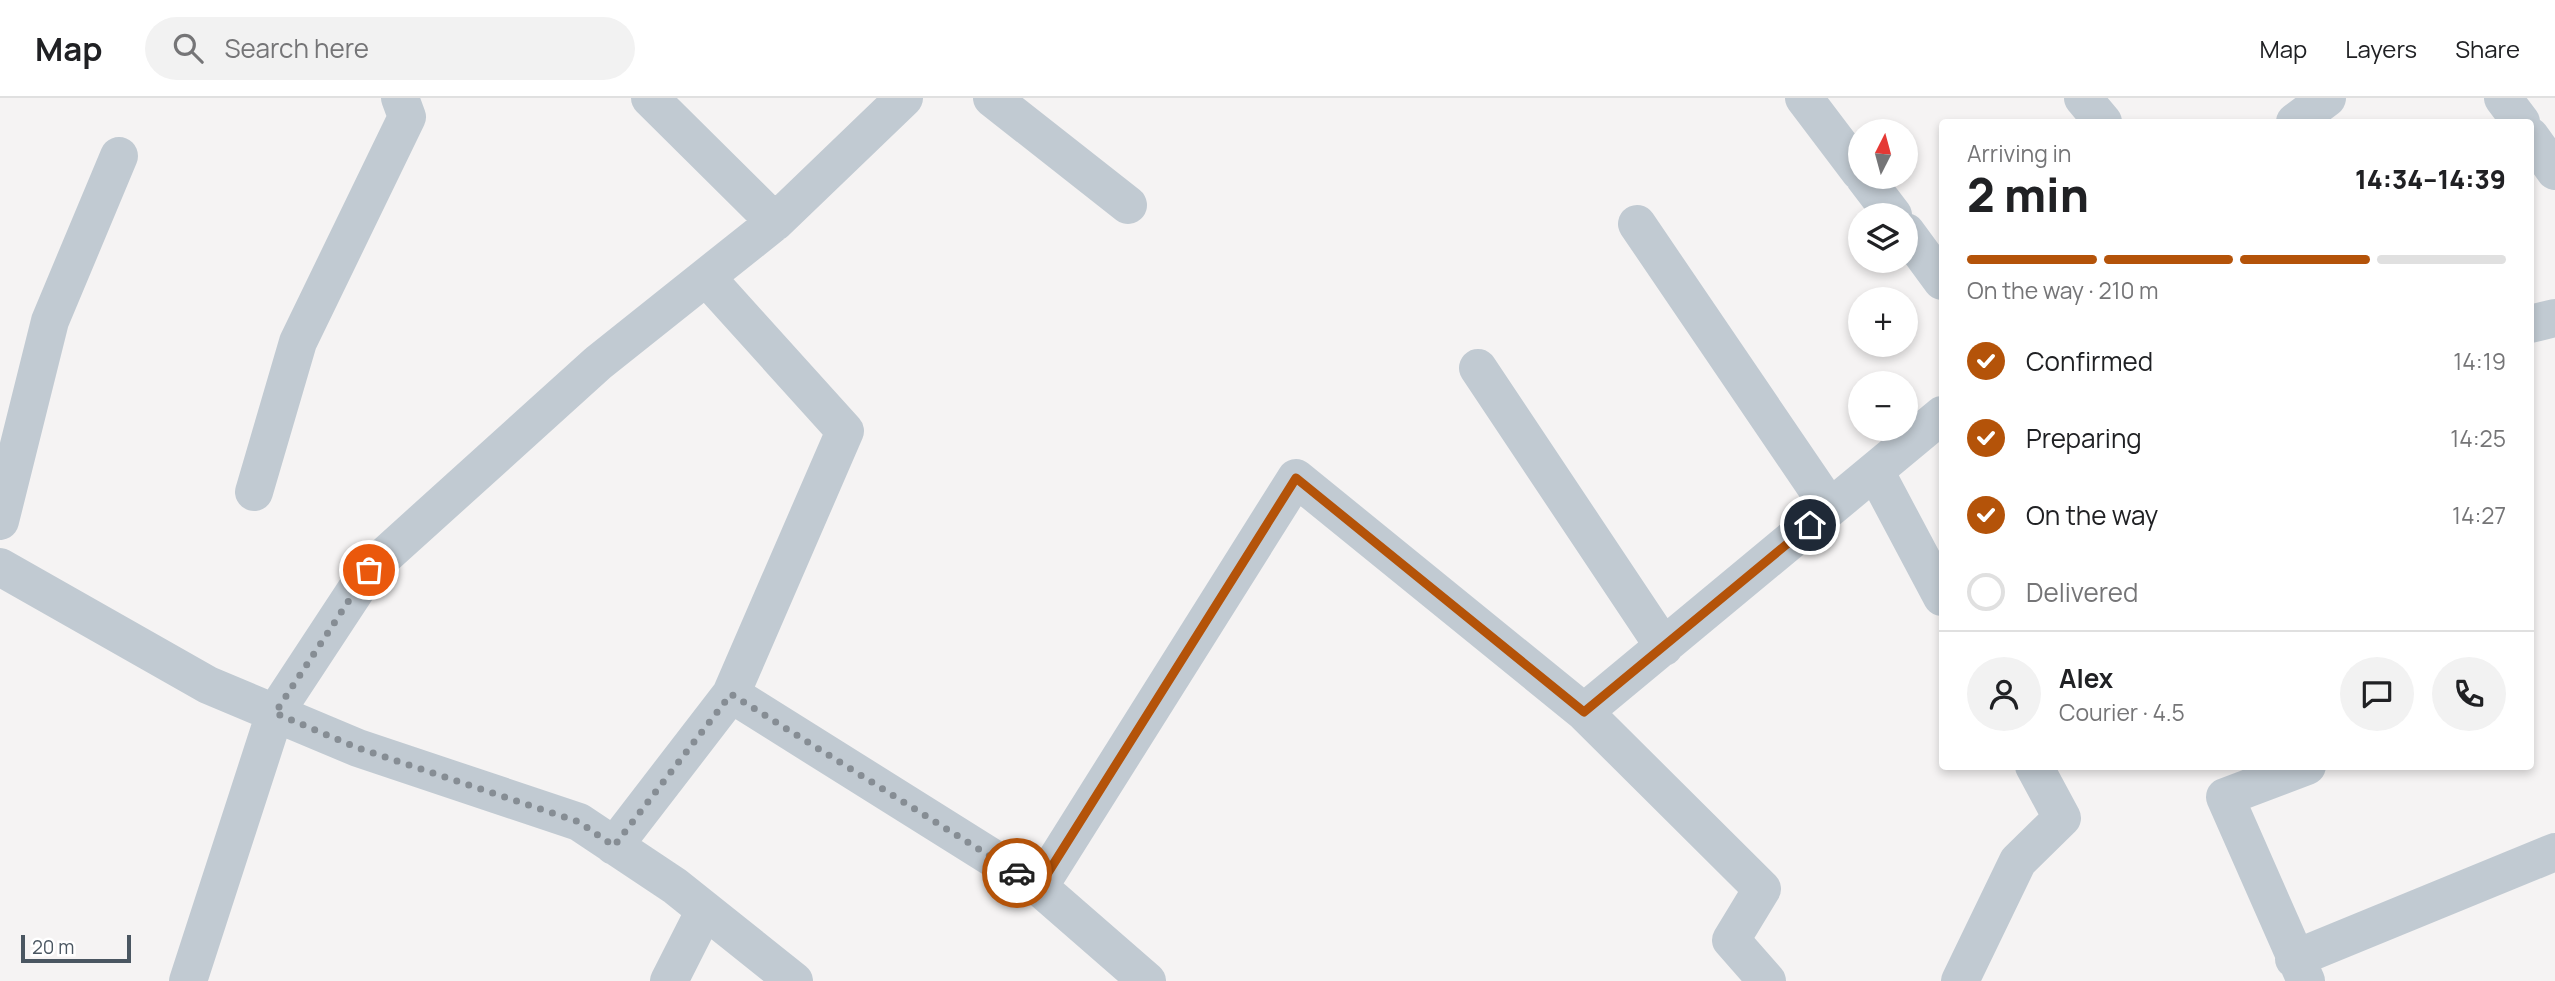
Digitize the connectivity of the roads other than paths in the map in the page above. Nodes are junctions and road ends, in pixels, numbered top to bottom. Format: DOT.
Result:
graph roads {
  1 [pos="400,98"];
  2 [pos="650,98"];
  3 [pos="904,98"];
  4 [pos="992,98"];
  5 [pos="1804,98"];
  6 [pos="2083,98"];
  7 [pos="2328,98"];
  8 [pos="2504,98"];
  9 [pos="2100,119"];
  10 [pos="2299,119"];
  11 [pos="2519,119"];
  12 [pos="2534,142"];
  13 [pos="119,156"];
  14 [pos="1848,156"];
  15 [pos="2555,171"];
  16 [pos="1873,189"];
  17 [pos="1884,203"];
  18 [pos="1128,205"];
  19 [pos="775,222"];
  20 [pos="1637,224"];
  21 [pos="1918,248"];
  22 [pos="706,277"];
  23 [pos="1939,277"];
  24 [pos="2555,318"];
  25 [pos="2534,323"];
  26 [pos="1478,368"];
  27 [pos="1939,418"];
  28 [pos="1875,471"];
  29 [pos="254,492"];
  30 [pos="1830,508"];
  31 [pos="0,521"];
  32 [pos="0,567"];
  33 [pos="1939,591"];
  34 [pos="1664,646"];
  35 [pos="731,694"];
  36 [pos="1584,712"];
  37 [pos="275,713"];
  38 [pos="2036,770"];
  39 [pos="2296,770"];
  40 [pos="614,846"];
  41 [pos="2555,852"];
  42 [pos="1039,887"];
  43 [pos="705,910"];
  44 [pos="2300,970"];
  45 [pos="188,981"];
  46 [pos="669,981"];
  47 [pos="794,981"];
  48 [pos="1147,981"];
  49 [pos="1767,981"];
  50 [pos="1960,981"];
  1 -- 29 [label="street"];
  2 -- 19 [label="street"];
  3 -- 19 [label="street"];
  4 -- 18 [label="street"];
  5 -- 14 [label="street"];
  6 -- 9 [label="street"];
  7 -- 10 [label="street"];
  8 -- 11 [label="street"];
  12 -- 15 [label="street"];
  13 -- 31 [label="street"];
  16 -- 17 [label="street"];
  19 -- 22 [label="street"];
  20 -- 30 [label="street"];
  21 -- 23 [label="street"];
  22 -- 35 [label="street"];
  22 -- 37 [label="street"];
  24 -- 25 [label="street"];
  26 -- 34 [label="street"];
  27 -- 28 [label="street"];
  28 -- 30 [label="street"];
  28 -- 33 [label="street"];
  30 -- 34 [label="street"];
  32 -- 37 [label="street"];
  34 -- 36 [label="street"];
  35 -- 40 [label="street"];
  35 -- 42 [label="street"];
  36 -- 42 [label="street"];
  36 -- 49 [label="street"];
  37 -- 40 [label="street"];
  37 -- 45 [label="street"];
  38 -- 50 [label="street"];
  39 -- 44 [label="street"];
  40 -- 43 [label="street"];
  41 -- 44 [label="street"];
  42 -- 48 [label="street"];
  43 -- 46 [label="street"];
  43 -- 47 [label="street"];
}
